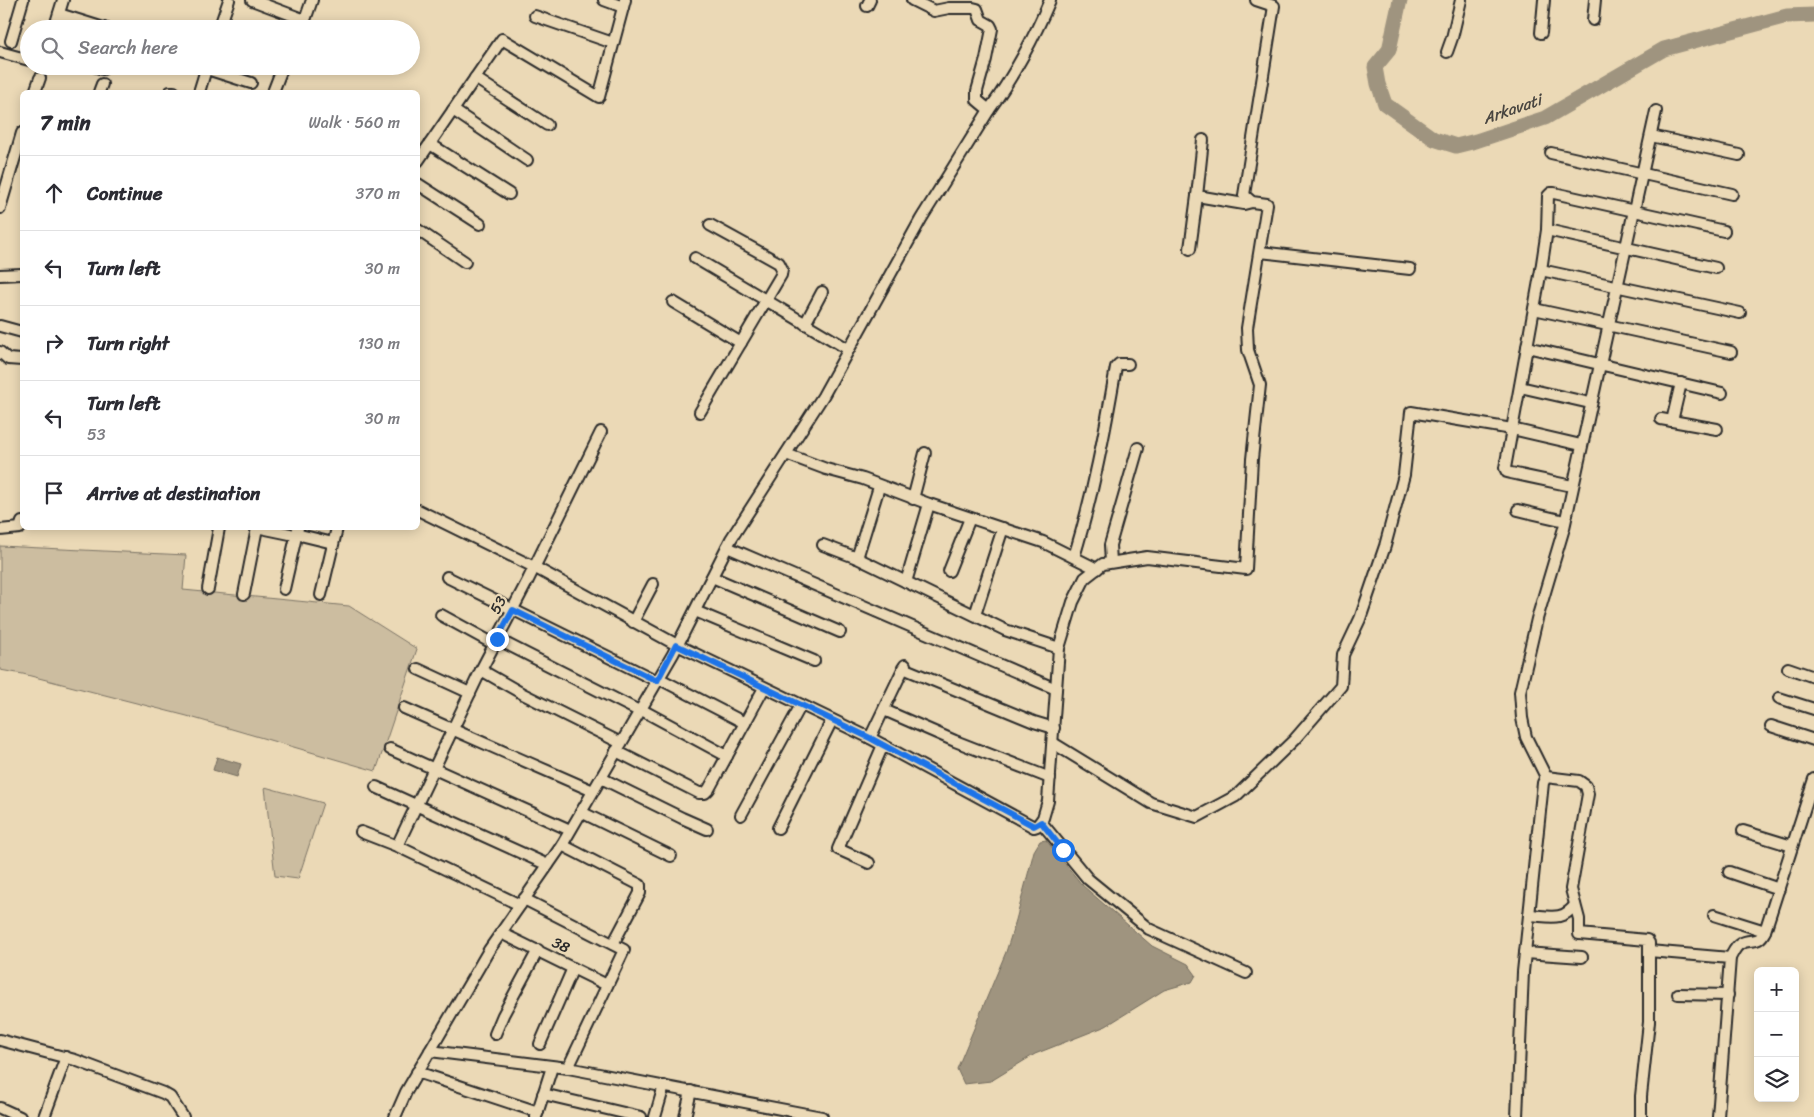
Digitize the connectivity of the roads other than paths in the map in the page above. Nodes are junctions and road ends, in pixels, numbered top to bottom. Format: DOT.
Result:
graph roads {
  1 [pos="23,0"];
  2 [pos="63,0"];
  3 [pos="229,0"];
  4 [pos="252,0"];
  5 [pos="312,0"];
  6 [pos="604,0"];
  7 [pos="912,0"];
  8 [pos="1050,0"];
  9 [pos="1256,0"];
  10 [pos="1461,0"];
  11 [pos="1544,0"];
  12 [pos="1594,0"];
  13 [pos="624,3"];
  14 [pos="59,14"];
  15 [pos="535,16"];
  16 [pos="57,20"];
  17 [pos="78,20"];
  18 [pos="222,20"];
  19 [pos="294,20"];
  20 [pos="304,20"];
  21 [pos="1593,20"];
  22 [pos="1541,33"];
  23 [pos="11,41"];
  24 [pos="613,44"];
  25 [pos="0,52"];
  26 [pos="1447,52"];
  27 [pos="20,58"];
  28 [pos="204,75"];
  29 [pos="229,75"];
  30 [pos="280,75"];
  31 [pos="40,78"];
  32 [pos="475,78"];
  33 [pos="251,83"];
  34 [pos="36,90"];
  35 [pos="200,90"];
  36 [pos="274,90"];
  37 [pos="453,110"];
  38 [pos="989,110"];
  39 [pos="1656,112"];
  40 [pos="547,125"];
  41 [pos="1651,136"];
  42 [pos="20,140"];
  43 [pos="1203,140"];
  44 [pos="430,144"];
  45 [pos="1551,153"];
  46 [pos="1739,155"];
  47 [pos="420,158"];
  48 [pos="528,160"];
  49 [pos="1642,174"];
  50 [pos="420,185"];
  51 [pos="509,194"];
  52 [pos="1732,194"];
  53 [pos="1197,196"];
  54 [pos="1252,202"];
  55 [pos="0,208"];
  56 [pos="1634,210"];
  57 [pos="480,224"];
  58 [pos="710,225"];
  59 [pos="1547,230"];
  60 [pos="420,231"];
  61 [pos="1724,231"];
  62 [pos="1625,248"];
  63 [pos="1190,249"];
  64 [pos="1260,252"];
  65 [pos="695,258"];
  66 [pos="465,262"];
  67 [pos="1716,268"];
  68 [pos="1410,269"];
  69 [pos="1541,270"];
  70 [pos="20,274"];
  71 [pos="0,275"];
  72 [pos="1617,286"];
  73 [pos="822,292"];
  74 [pos="766,300"];
  75 [pos="674,302"];
  76 [pos="1534,309"];
  77 [pos="1740,313"];
  78 [pos="805,324"];
  79 [pos="0,326"];
  80 [pos="1608,326"];
  81 [pos="20,331"];
  82 [pos="741,343"];
  83 [pos="1527,347"];
  84 [pos="848,349"];
  85 [pos="0,352"];
  86 [pos="1731,352"];
  87 [pos="20,360"];
  88 [pos="1128,364"];
  89 [pos="1599,364"];
  90 [pos="1681,384"];
  91 [pos="1520,387"];
  92 [pos="1722,393"];
  93 [pos="1590,403"];
  94 [pos="700,412"];
  95 [pos="1512,429"];
  96 [pos="1717,430"];
  97 [pos="600,432"];
  98 [pos="1581,445"];
  99 [pos="1138,448"];
  100 [pos="925,453"];
  101 [pos="786,454"];
  102 [pos="879,486"];
  103 [pos="1572,486"];
  104 [pos="913,499"];
  105 [pos="928,504"];
  106 [pos="1518,510"];
  107 [pos="420,511"];
  108 [pos="970,518"];
  109 [pos="1565,521"];
  110 [pos="20,528"];
  111 [pos="1003,528"];
  112 [pos="0,530"];
  113 [pos="219,530"];
  114 [pos="257,530"];
  115 [pos="278,530"];
  116 [pos="336,530"];
  117 [pos="295,532"];
  118 [pos="333,543"];
  119 [pos="823,545"];
  120 [pos="727,547"];
  121 [pos="1074,557"];
  122 [pos="857,558"];
  123 [pos="1111,562"];
  124 [pos="534,567"];
  125 [pos="1097,569"];
  126 [pos="949,571"];
  127 [pos="447,577"];
  128 [pos="712,577"];
  129 [pos="906,582"];
  130 [pos="653,584"];
  131 [pos="208,589"];
  132 [pos="284,589"];
  133 [pos="244,594"];
  134 [pos="321,595"];
  135 [pos="513,610"];
  136 [pos="695,611"];
  137 [pos="441,615"];
  138 [pos="974,615"];
  139 [pos="633,622"];
  140 [pos="840,632"];
  141 [pos="496,642"];
  142 [pos="676,645"];
  143 [pos="1059,648"];
  144 [pos="814,661"];
  145 [pos="1788,668"];
  146 [pos="418,670"];
  147 [pos="481,670"];
  148 [pos="1814,677"];
  149 [pos="658,680"];
  150 [pos="764,688"];
  151 [pos="1056,689"];
  152 [pos="470,693"];
  153 [pos="1779,698"];
  154 [pos="801,705"];
  155 [pos="404,708"];
  156 [pos="1814,709"];
  157 [pos="640,710"];
  158 [pos="884,710"];
  159 [pos="832,720"];
  160 [pos="745,723"];
  161 [pos="1771,726"];
  162 [pos="1054,728"];
  163 [pos="452,730"];
  164 [pos="870,738"];
  165 [pos="1814,740"];
  166 [pos="1053,744"];
  167 [pos="883,745"];
  168 [pos="618,747"];
  169 [pos="390,749"];
  170 [pos="726,756"];
  171 [pos="434,768"];
  172 [pos="1546,777"];
  173 [pos="601,778"];
  174 [pos="1050,778"];
  175 [pos="1814,779"];
  176 [pos="376,787"];
  177 [pos="593,791"];
  178 [pos="417,805"];
  179 [pos="581,812"];
  180 [pos="741,815"];
  181 [pos="1038,824"];
  182 [pos="778,828"];
  183 [pos="707,829"];
  184 [pos="570,830"];
  185 [pos="1743,831"];
  186 [pos="361,832"];
  187 [pos="562,845"];
  188 [pos="398,846"];
  189 [pos="1792,846"];
  190 [pos="671,856"];
  191 [pos="868,863"];
  192 [pos="548,865"];
  193 [pos="1729,872"];
  194 [pos="1779,889"];
  195 [pos="522,902"];
  196 [pos="1576,905"];
  197 [pos="1529,915"];
  198 [pos="1714,915"];
  199 [pos="1765,931"];
  200 [pos="500,933"];
  201 [pos="613,944"];
  202 [pos="538,950"];
  203 [pos="1649,951"];
  204 [pos="1525,953"];
  205 [pos="1582,957"];
  206 [pos="1730,958"];
  207 [pos="573,968"];
  208 [pos="1246,972"];
  209 [pos="607,985"];
  210 [pos="1678,994"];
  211 [pos="1728,995"];
  212 [pos="495,1034"];
  213 [pos="0,1040"];
  214 [pos="540,1044"];
  215 [pos="430,1051"];
  216 [pos="66,1058"];
  217 [pos="552,1066"];
  218 [pos="568,1068"];
  219 [pos="417,1072"];
  220 [pos="664,1086"];
  221 [pos="691,1091"];
  222 [pos="544,1094"];
  223 [pos="0,1108"];
  224 [pos="537,1115"];
  225 [pos="688,1116"];
  226 [pos="20,1117"];
  227 [pos="44,1117"];
  228 [pos="183,1117"];
  229 [pos="395,1117"];
  230 [pos="641,1117"];
  231 [pos="655,1117"];
  232 [pos="822,1117"];
  233 [pos="1517,1117"];
  234 [pos="1641,1117"];
  235 [pos="1718,1117"];
  1 -- 23 [label="street"];
  2 -- 14 [label="street"];
  3 -- 18 [label="street"];
  4 -- 19 [label="street"];
  5 -- 20 [label="street"];
  6 -- 13 [label="street"];
  7 -- 38 [label="street"];
  8 -- 38 [label="street"];
  9 -- 54 [label="street"];
  10 -- 26 [label="street"];
  11 -- 22 [label="street"];
  12 -- 21 [label="street"];
  13 -- 24 [label="street"];
  14 -- 16 [label="street"];
  14 -- 17 [label="street"];
  15 -- 24 [label="street"];
  24 -- 32 [label="street"];
  25 -- 27 [label="street"];
  28 -- 35 [label="street"];
  29 -- 33 [label="street"];
  30 -- 36 [label="street"];
  31 -- 34 [label="street"];
  32 -- 37 [label="street"];
  32 -- 40 [label="street"];
  37 -- 44 [label="street"];
  37 -- 48 [label="street"];
  38 -- 84 [label="street"];
  39 -- 41 [label="street"];
  41 -- 46 [label="street"];
  41 -- 49 [label="street"];
  42 -- 55 [label="street"];
  43 -- 53 [label="street"];
  44 -- 47 [label="street"];
  44 -- 51 [label="street"];
  45 -- 49 [label="street"];
  49 -- 52 [label="street"];
  49 -- 56 [label="street"];
  50 -- 57 [label="street"];
  53 -- 54 [label="street"];
  53 -- 63 [label="street"];
  54 -- 64 [label="street"];
  56 -- 59 [label="street"];
  56 -- 61 [label="street"];
  56 -- 62 [label="street"];
  58 -- 74 [label="street"];
  59 -- 62 [label="street"];
  59 -- 69 [label="street"];
  60 -- 66 [label="street"];
  62 -- 67 [label="street"];
  62 -- 72 [label="street"];
  64 -- 68 [label="street"];
  64 -- 123 [label="street"];
  65 -- 74 [label="street"];
  69 -- 72 [label="street"];
  69 -- 76 [label="street"];
  70 -- 71 [label="street"];
  72 -- 77 [label="street"];
  72 -- 80 [label="street"];
  73 -- 78 [label="street"];
  74 -- 78 [label="street"];
  74 -- 82 [label="street"];
  75 -- 82 [label="street"];
  76 -- 80 [label="street"];
  76 -- 83 [label="street"];
  78 -- 84 [label="street"];
  79 -- 81 [label="street"];
  80 -- 86 [label="street"];
  80 -- 89 [label="street"];
  82 -- 94 [label="street"];
  83 -- 89 [label="street"];
  83 -- 91 [label="street"];
  84 -- 101 [label="street"];
  85 -- 87 [label="street"];
  88 -- 121 [label="street"];
  89 -- 90 [label="street"];
  89 -- 93 [label="street"];
  90 -- 92 [label="street"];
  90 -- 96 [label="street"];
  91 -- 93 [label="street"];
  91 -- 95 [label="street"];
  93 -- 98 [label="street"];
  95 -- 98 [label="street"];
  95 -- 103 [label="street"];
  95 -- 166 [label="street"];
  97 -- 124 [label="street, 53"];
  98 -- 103 [label="street"];
  99 -- 123 [label="street"];
  100 -- 104 [label="street"];
  101 -- 102 [label="street"];
  101 -- 120 [label="street"];
  102 -- 104 [label="street"];
  102 -- 122 [label="street"];
  103 -- 109 [label="street"];
  104 -- 105 [label="street"];
  105 -- 108 [label="street"];
  105 -- 129 [label="street"];
  106 -- 109 [label="street"];
  107 -- 124 [label="street"];
  108 -- 111 [label="street"];
  108 -- 126 [label="street"];
  109 -- 172 [label="street"];
  110 -- 112 [label="street"];
  111 -- 121 [label="street"];
  111 -- 138 [label="street"];
  113 -- 131 [label="street"];
  114 -- 133 [label="street"];
  115 -- 117 [label="street"];
  116 -- 118 [label="street"];
  117 -- 118 [label="street"];
  117 -- 132 [label="street"];
  118 -- 134 [label="street"];
  119 -- 122 [label="street"];
  120 -- 128 [label="street"];
  120 -- 151 [label="street"];
  121 -- 125 [label="street"];
  122 -- 129 [label="street"];
  123 -- 125 [label="street"];
  124 -- 135 [label="street, 53"];
  124 -- 139 [label="street"];
  125 -- 143 [label="street"];
  127 -- 135 [label="street"];
  128 -- 136 [label="street"];
  128 -- 140 [label="street"];
  129 -- 138 [label="street"];
  130 -- 139 [label="street"];
  135 -- 141 [label="street, 53"];
  135 -- 149 [label="street"];
  136 -- 142 [label="street"];
  136 -- 144 [label="street"];
  137 -- 141 [label="street"];
  138 -- 143 [label="street"];
  139 -- 142 [label="street"];
  141 -- 147 [label="street, 53"];
  141 -- 157 [label="street"];
  142 -- 149 [label="street"];
  142 -- 150 [label="street"];
  143 -- 151 [label="street"];
  145 -- 148 [label="street"];
  146 -- 152 [label="street"];
  147 -- 152 [label="street, 53"];
  147 -- 168 [label="street"];
  149 -- 157 [label="street"];
  149 -- 160 [label="street"];
  150 -- 154 [label="street"];
  150 -- 160 [label="street"];
  151 -- 162 [label="street"];
  152 -- 163 [label="street, 53"];
  153 -- 156 [label="street"];
  154 -- 159 [label="street"];
  154 -- 180 [label="street"];
  155 -- 163 [label="street"];
  157 -- 168 [label="street"];
  157 -- 170 [label="street"];
  158 -- 162 [label="street"];
  158 -- 164 [label="street"];
  158 -- 174 [label="street"];
  159 -- 164 [label="street"];
  159 -- 182 [label="street"];
  160 -- 170 [label="street"];
  161 -- 165 [label="street"];
  162 -- 166 [label="street"];
  163 -- 171 [label="street, 53"];
  163 -- 177 [label="street"];
  164 -- 167 [label="street"];
  166 -- 174 [label="street"];
  167 -- 181 [label="street"];
  167 -- 191 [label="street"];
  168 -- 170 [label="street"];
  168 -- 173 [label="street"];
  169 -- 171 [label="street"];
  171 -- 178 [label="street, 53"];
  171 -- 184 [label="street"];
  172 -- 196 [label="street"];
  172 -- 197 [label="street"];
  173 -- 177 [label="street"];
  173 -- 183 [label="street"];
  174 -- 181 [label="street"];
  175 -- 189 [label="street"];
  176 -- 178 [label="street"];
  177 -- 179 [label="street"];
  178 -- 188 [label="street, 53"];
  178 -- 192 [label="street"];
  179 -- 184 [label="street"];
  179 -- 190 [label="street"];
  181 -- 208 [label="street"];
  184 -- 187 [label="street"];
  185 -- 189 [label="street"];
  186 -- 188 [label="street"];
  187 -- 192 [label="street"];
  187 -- 201 [label="street"];
  188 -- 195 [label="street"];
  189 -- 194 [label="street"];
  192 -- 195 [label="street"];
  193 -- 194 [label="street"];
  194 -- 199 [label="street"];
  195 -- 200 [label="street"];
  195 -- 201 [label="street"];
  196 -- 197 [label="street"];
  196 -- 203 [label="street"];
  197 -- 204 [label="street"];
  198 -- 199 [label="street"];
  199 -- 206 [label="street"];
  200 -- 202 [label="street, 38"];
  200 -- 215 [label="street"];
  201 -- 209 [label="street"];
  202 -- 207 [label="street, 38"];
  202 -- 212 [label="street"];
  203 -- 206 [label="street"];
  203 -- 234 [label="street"];
  204 -- 205 [label="street"];
  204 -- 233 [label="street"];
  206 -- 211 [label="street"];
  207 -- 209 [label="street, 38"];
  207 -- 214 [label="street"];
  209 -- 218 [label="street"];
  210 -- 211 [label="street"];
  211 -- 235 [label="street"];
  213 -- 216 [label="street"];
  215 -- 217 [label="street"];
  215 -- 219 [label="street"];
  216 -- 227 [label="street"];
  216 -- 228 [label="street"];
  217 -- 218 [label="street"];
  217 -- 222 [label="street"];
  218 -- 220 [label="street"];
  219 -- 224 [label="street"];
  219 -- 229 [label="street"];
  220 -- 221 [label="street"];
  220 -- 231 [label="street"];
  221 -- 225 [label="street"];
  221 -- 232 [label="street"];
  222 -- 224 [label="street"];
  222 -- 230 [label="street"];
  223 -- 226 [label="street"];
}
